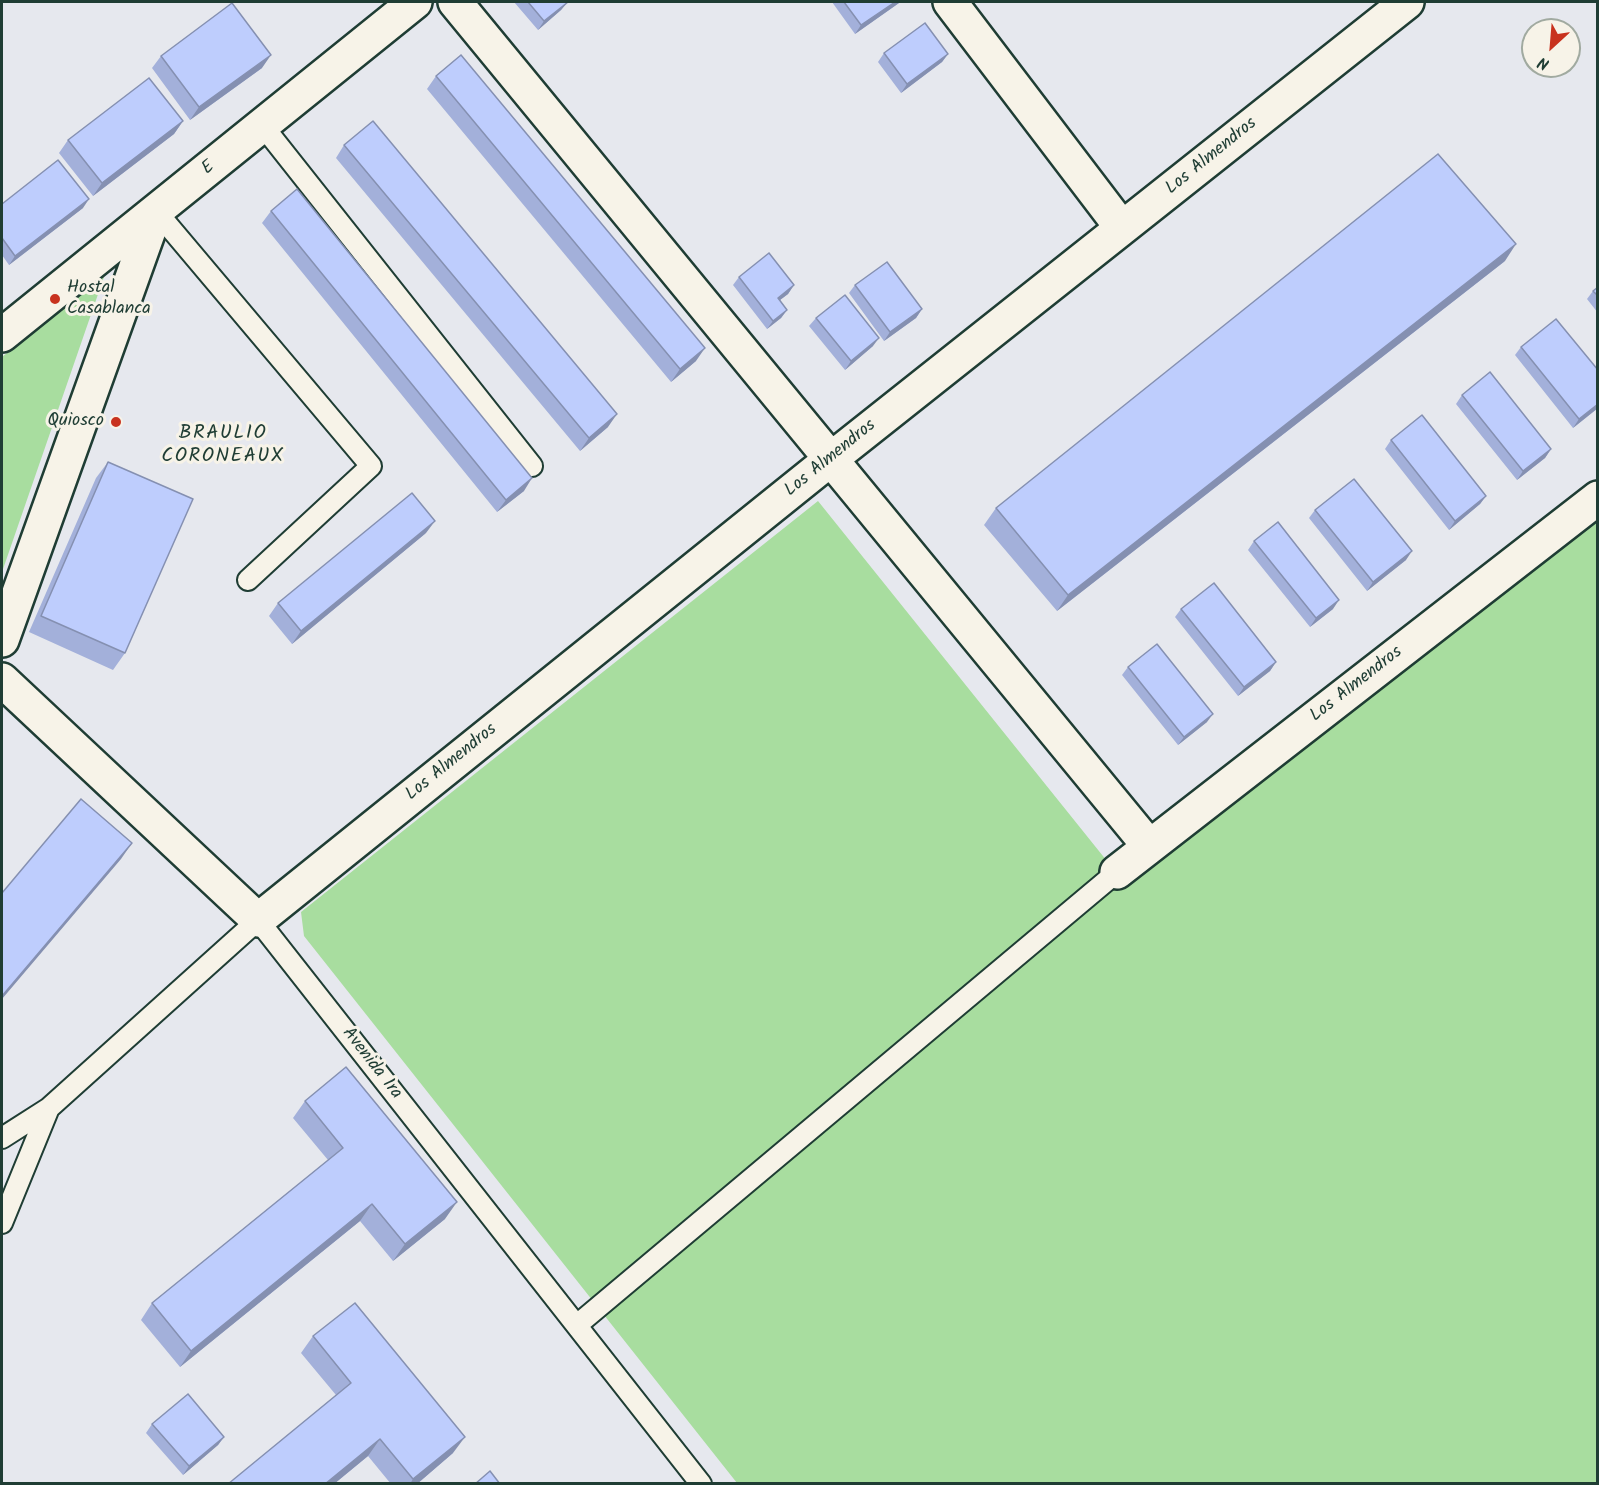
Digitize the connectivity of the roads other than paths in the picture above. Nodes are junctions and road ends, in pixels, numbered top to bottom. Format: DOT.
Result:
graph roads {
  1 [pos="415,2"];
  2 [pos="454,2"];
  3 [pos="950,2"];
  4 [pos="1407,2"];
  5 [pos="263,126"];
  6 [pos="156,211"];
  7 [pos="1122,228"];
  8 [pos="2,334"];
  9 [pos="831,459"];
  10 [pos="532,466"];
  11 [pos="1598,498"];
  12 [pos="248,580"];
  13 [pos="2,640"];
  14 [pos="2,680"];
  15 [pos="1149,846"];
  16 [pos="1117,872"];
  17 [pos="258,920"];
  18 [pos="49,1108"];
  19 [pos="2,1138"];
  20 [pos="2,1223"];
  21 [pos="577,1325"];
  22 [pos="701,1484"];
  1 -- 5 [label="street, E"];
  2 -- 9 [label="street"];
  3 -- 7 [label="street"];
  4 -- 7 [label="street, Los Almendros"];
  5 -- 6 [label="street, E"];
  5 -- 10 [label="lane"];
  6 -- 8 [label="street, E"];
  6 -- 12 [label="lane"];
  6 -- 13 [label="street"];
  7 -- 9 [label="street, Los Almendros"];
  9 -- 15 [label="street"];
  9 -- 17 [label="street, Los Almendros"];
  11 -- 15 [label="street, Los Almendros"];
  14 -- 17 [label="street, Avenida 1ra"];
  15 -- 16 [label="street, Los Almendros"];
  16 -- 21 [label="lane"];
  17 -- 18 [label="lane"];
  17 -- 21 [label="lane, Avenida 1ra"];
  18 -- 19 [label="lane"];
  18 -- 20 [label="lane"];
  21 -- 22 [label="lane, Avenida 1ra"];
}
